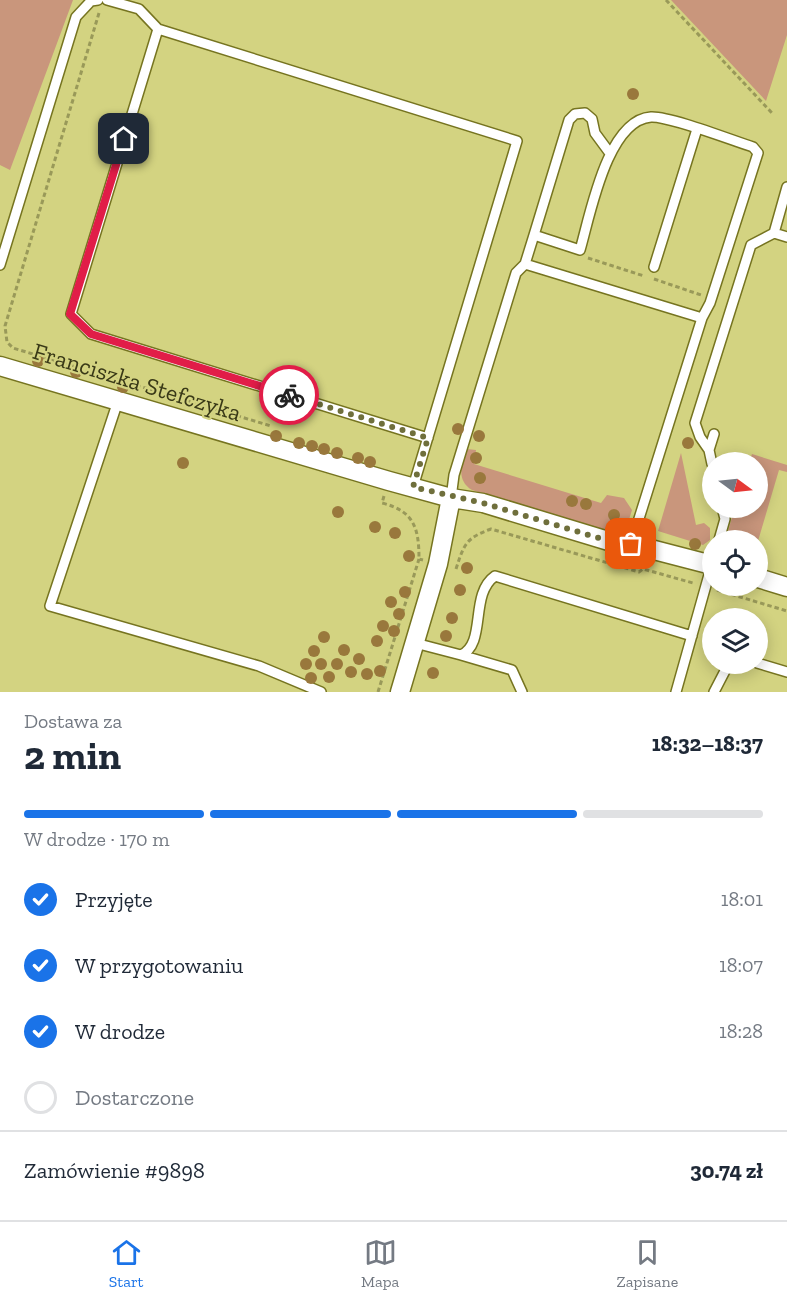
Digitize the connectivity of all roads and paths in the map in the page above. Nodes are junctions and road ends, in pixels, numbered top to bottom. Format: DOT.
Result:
graph roads {
  1 [pos="99,0"];
  2 [pos="107,0"];
  3 [pos="666,0"];
  4 [pos="99,11"];
  5 [pos="158,29"];
  6 [pos="772,113"];
  7 [pos="697,129"];
  8 [pos="609,152"];
  9 [pos="787,187"];
  10 [pos="774,233"];
  11 [pos="534,235"];
  12 [pos="787,237"];
  13 [pos="580,250"];
  14 [pos="525,264"];
  15 [pos="0,265"];
  16 [pos="654,267"];
  17 [pos="712,298"];
  18 [pos="702,318"];
  19 [pos="0,366"];
  20 [pos="118,401"];
  21 [pos="271,426"];
  22 [pos="714,434"];
  23 [pos="428,438"];
  24 [pos="709,450"];
  25 [pos="389,480"];
  26 [pos="413,487"];
  27 [pos="451,498"];
  28 [pos="631,544"];
  29 [pos="419,559"];
  30 [pos="702,562"];
  31 [pos="438,564"];
  32 [pos="456,569"];
  33 [pos="453,580"];
  34 [pos="768,581"];
  35 [pos="702,586"];
  36 [pos="787,587"];
  37 [pos="703,596"];
  38 [pos="736,596"];
  39 [pos="787,611"];
  40 [pos="692,636"];
  41 [pos="415,643"];
  42 [pos="461,655"];
  43 [pos="768,666"];
  44 [pos="787,672"];
  45 [pos="723,674"];
  46 [pos="321,692"];
  47 [pos="378,692"];
  48 [pos="400,692"];
  49 [pos="522,692"];
  50 [pos="676,692"];
  51 [pos="714,692"];
  1 -- 15 [label="lane"];
  2 -- 5 [label="lane"];
  3 -- 6 [label="path"];
  4 -- 21 [label="path"];
  5 -- 23 [label="lane"];
  5 -- 23 [label="lane"];
  7 -- 8 [label="lane"];
  7 -- 16 [label="lane"];
  7 -- 17 [label="lane"];
  8 -- 11 [label="lane"];
  8 -- 13 [label="lane"];
  9 -- 10 [label="lane"];
  10 -- 12 [label="lane"];
  10 -- 24 [label="lane"];
  11 -- 13 [label="lane"];
  11 -- 14 [label="lane"];
  13 -- 17 [label="path"];
  14 -- 18 [label="lane"];
  14 -- 27 [label="lane"];
  17 -- 18 [label="lane"];
  18 -- 28 [label="lane"];
  19 -- 20 [label="street, Franciszka Stefczyka"];
  20 -- 25 [label="street, Franciszka Stefczyka"];
  20 -- 46 [label="lane"];
  22 -- 24 [label="lane"];
  23 -- 26 [label="lane"];
  25 -- 26 [label="street, Franciszka Stefczyka"];
  25 -- 29 [label="path"];
  26 -- 27 [label="street, Franciszka Stefczyka"];
  27 -- 28 [label="street, Franciszka Stefczyka"];
  27 -- 31 [label="street"];
  28 -- 30 [label="street, Franciszka Stefczyka"];
  29 -- 31 [label="path"];
  29 -- 47 [label="path"];
  31 -- 32 [label="path"];
  31 -- 41 [label="street"];
  32 -- 33 [label="path"];
  32 -- 35 [label="path"];
  34 -- 36 [label="street"];
  37 -- 40 [label="lane"];
  38 -- 39 [label="path"];
  40 -- 42 [label="lane"];
  40 -- 50 [label="lane"];
  41 -- 42 [label="lane"];
  41 -- 48 [label="street"];
  42 -- 49 [label="lane"];
  43 -- 44 [label="lane"];
  45 -- 51 [label="lane"];
}
